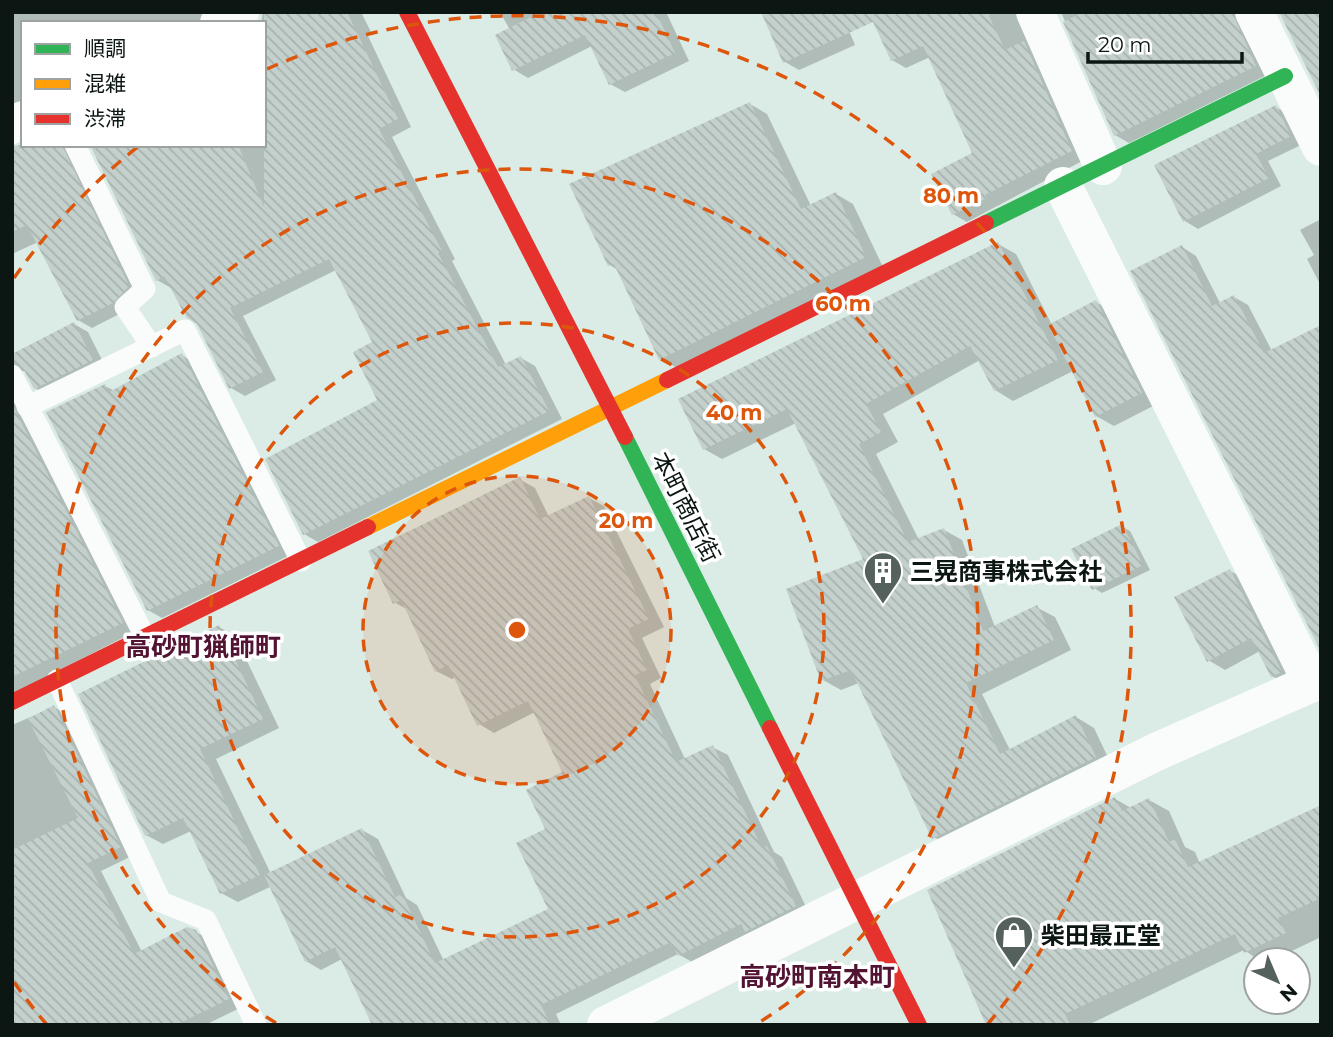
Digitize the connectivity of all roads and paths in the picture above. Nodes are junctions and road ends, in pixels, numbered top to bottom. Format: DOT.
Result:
graph roads {
  1 [pos="240,12"];
  2 [pos="407,12"];
  3 [pos="1035,12"];
  4 [pos="1254,12"];
  5 [pos="223,21"];
  6 [pos="1285,76"];
  7 [pos="76,147"];
  8 [pos="1321,148"];
  9 [pos="1103,166"];
  10 [pos="1063,186"];
  11 [pos="152,347"];
  12 [pos="12,375"];
  13 [pos="27,407"];
  14 [pos="611,409"];
  15 [pos="301,561"];
  16 [pos="145,637"];
  17 [pos="57,680"];
  18 [pos="1316,681"];
  19 [pos="12,702"];
  20 [pos="858,902"];
  21 [pos="256,1025"];
  22 [pos="606,1025"];
  23 [pos="919,1025"];
  1 -- 5 [label="street"];
  2 -- 14 [label="street, 本町商店街"];
  3 -- 9 [label="street"];
  4 -- 6 [label="street"];
  6 -- 8 [label="street"];
  6 -- 9 [label="street"];
  7 -- 11 [label="lane"];
  9 -- 10 [label="street"];
  10 -- 14 [label="street"];
  10 -- 18 [label="street"];
  11 -- 13 [label="lane"];
  11 -- 15 [label="lane"];
  12 -- 13 [label="lane"];
  13 -- 16 [label="lane"];
  14 -- 15 [label="street"];
  14 -- 20 [label="street, 本町商店街"];
  15 -- 16 [label="street"];
  16 -- 17 [label="street"];
  17 -- 19 [label="street"];
  17 -- 21 [label="lane"];
  18 -- 20 [label="street"];
  20 -- 22 [label="street"];
  20 -- 23 [label="street, 本町商店街"];
}
